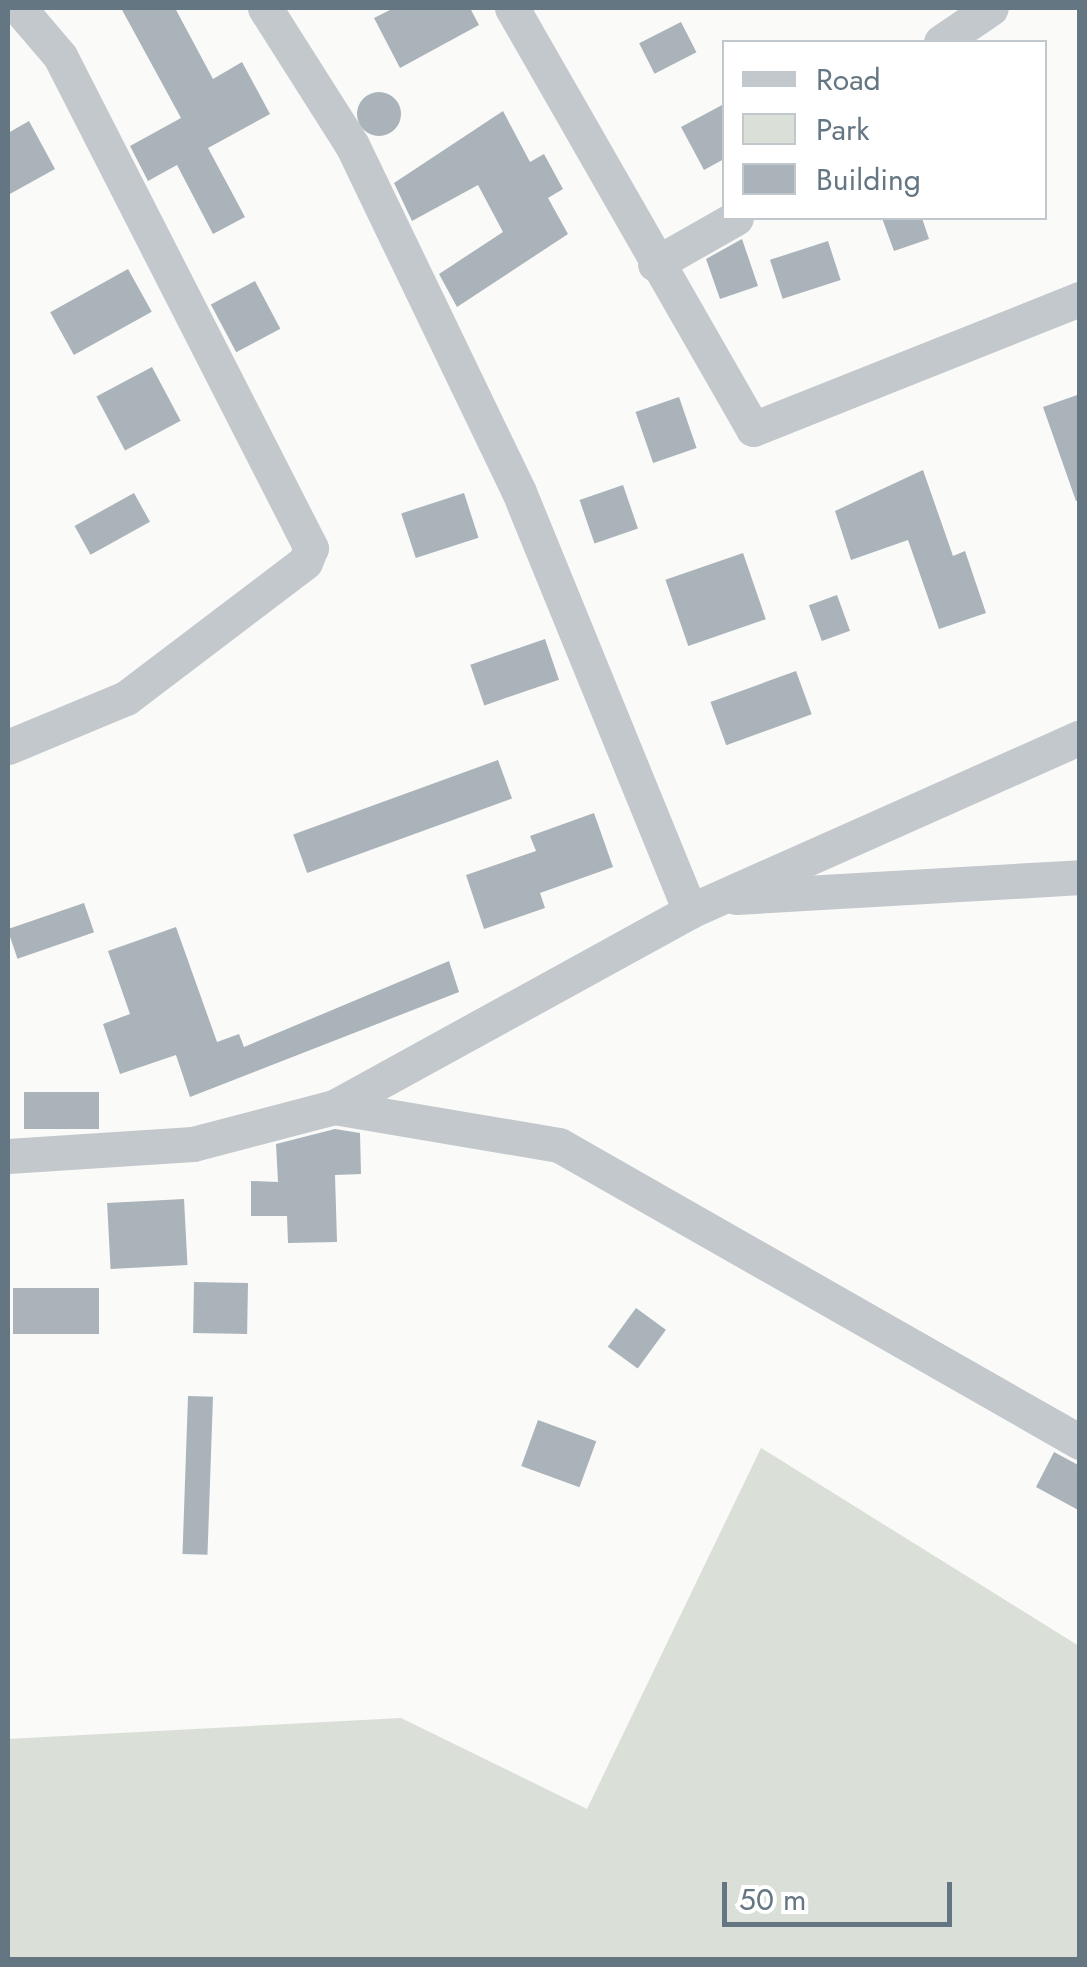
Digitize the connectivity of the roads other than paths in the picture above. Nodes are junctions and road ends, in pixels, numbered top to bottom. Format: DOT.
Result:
graph roads {
  1 [pos="19,8"];
  2 [pos="265,8"];
  3 [pos="512,8"];
  4 [pos="990,8"];
  5 [pos="944,40"];
  6 [pos="732,220"];
  7 [pos="655,264"];
  8 [pos="1080,299"];
  9 [pos="1080,737"];
  10 [pos="8,747"];
  11 [pos="1080,877"];
  12 [pos="724,896"];
  13 [pos="690,912"];
  14 [pos="334,1108"];
  15 [pos="8,1151"];
  16 [pos="1080,1442"];
  1 -- 10 [label="street"];
  2 -- 13 [label="street"];
  3 -- 7 [label="street"];
  4 -- 5 [label="street"];
  6 -- 7 [label="street"];
  7 -- 8 [label="street"];
  9 -- 12 [label="street"];
  11 -- 12 [label="street"];
  12 -- 13 [label="street"];
  13 -- 14 [label="street"];
  14 -- 15 [label="street"];
  14 -- 16 [label="street"];
}
